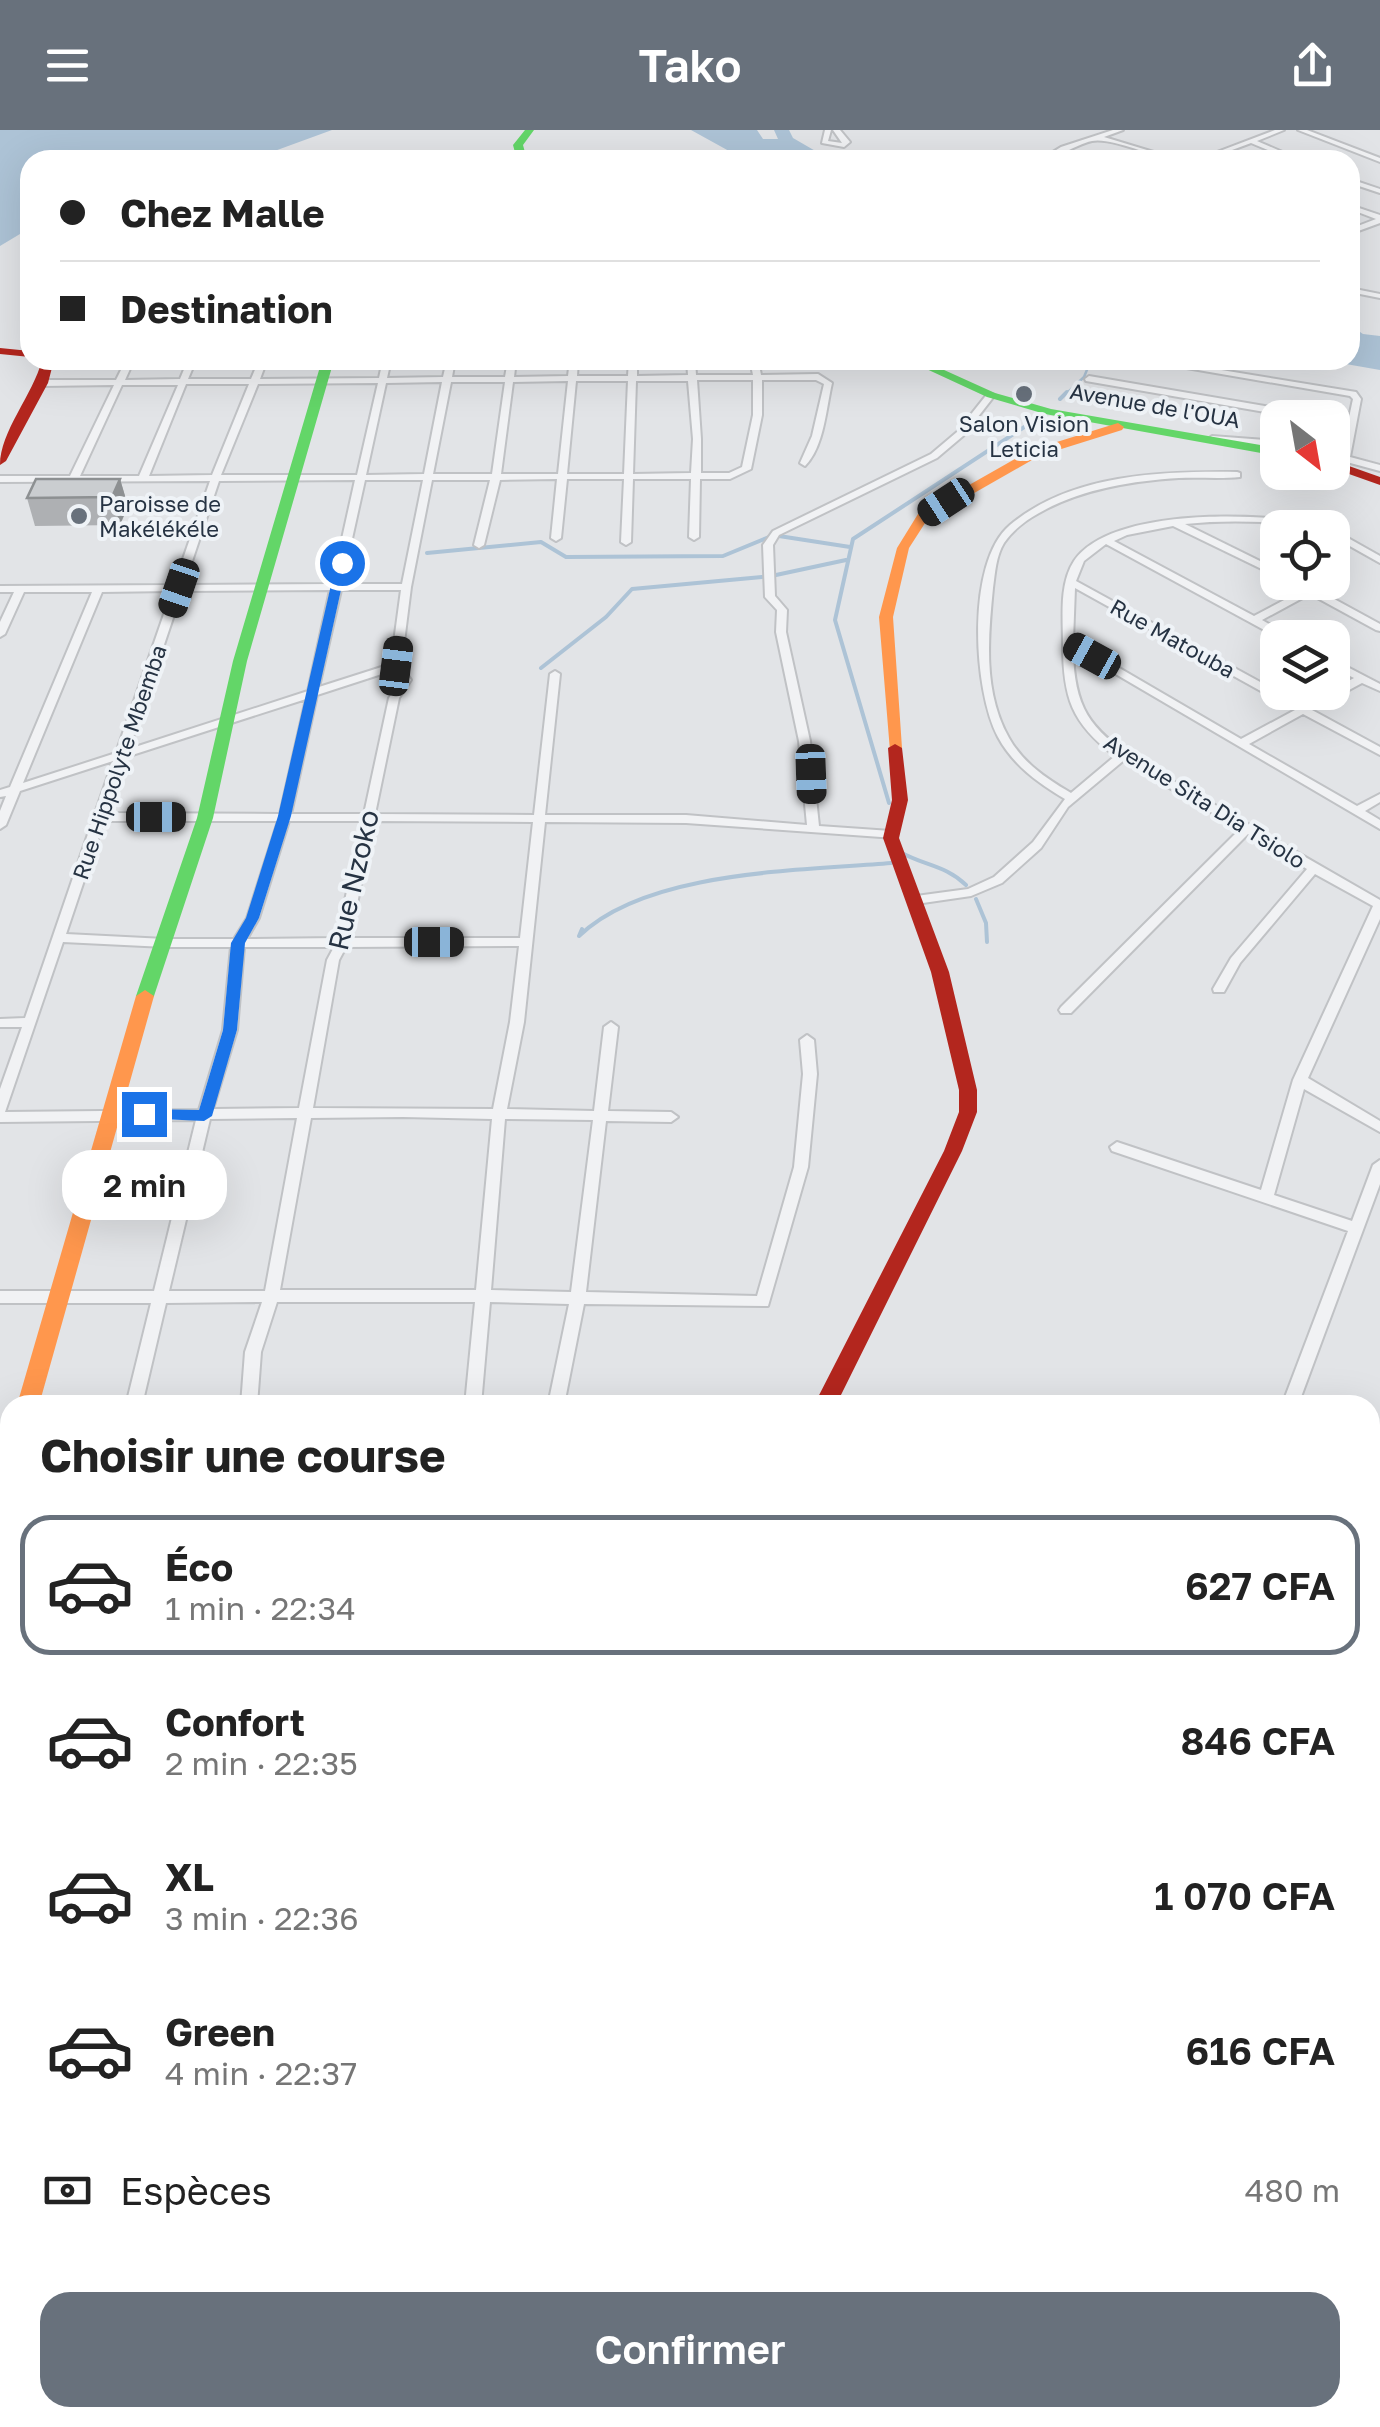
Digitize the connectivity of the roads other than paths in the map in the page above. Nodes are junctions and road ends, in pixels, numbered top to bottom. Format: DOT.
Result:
graph roads {
  1 [pos="1120,130"];
  2 [pos="1282,130"];
  3 [pos="1301,130"];
  4 [pos="1096,137"];
  5 [pos="1251,142"];
  6 [pos="1066,150"];
  7 [pos="1142,150"];
  8 [pos="1228,150"];
  9 [pos="1272,150"];
  10 [pos="1354,150"];
  11 [pos="45,370"];
  12 [pos="126,370"];
  13 [pos="188,370"];
  14 [pos="259,370"];
  15 [pos="325,370"];
  16 [pos="385,370"];
  17 [pos="449,370"];
  18 [pos="511,370"];
  19 [pos="573,370"];
  20 [pos="633,370"];
  21 [pos="693,370"];
  22 [pos="757,370"];
  23 [pos="937,370"];
  24 [pos="1206,370"];
  25 [pos="759,378"];
  26 [pos="694,379"];
  27 [pos="1088,379"];
  28 [pos="634,381"];
  29 [pos="382,382"];
  30 [pos="447,382"];
  31 [pos="510,382"];
  32 [pos="572,382"];
  33 [pos="42,383"];
  34 [pos="182,383"];
  35 [pos="255,383"];
  36 [pos="320,383"];
  37 [pos="120,384"];
  38 [pos="991,394"];
  39 [pos="1260,408"];
  40 [pos="1352,423"];
  41 [pos="1118,427"];
  42 [pos="1350,429"];
  43 [pos="1203,440"];
  44 [pos="1260,443"];
  45 [pos="1260,449"];
  46 [pos="0,461"];
  47 [pos="805,463"];
  48 [pos="1350,463"];
  49 [pos="1350,466"];
  50 [pos="1380,468"];
  51 [pos="1238,474"];
  52 [pos="362,476"];
  53 [pos="496,476"];
  54 [pos="562,476"];
  55 [pos="629,476"];
  56 [pos="694,476"];
  57 [pos="292,477"];
  58 [pos="427,477"];
  59 [pos="0,478"];
  60 [pos="74,478"];
  61 [pos="142,478"];
  62 [pos="216,478"];
  63 [pos="1380,480"];
  64 [pos="1260,520"];
  65 [pos="1175,522"];
  66 [pos="694,536"];
  67 [pos="556,538"];
  68 [pos="1107,541"];
  69 [pos="626,542"];
  70 [pos="1350,542"];
  71 [pos="479,545"];
  72 [pos="1380,560"];
  73 [pos="1260,565"];
  74 [pos="1072,582"];
  75 [pos="338,586"];
  76 [pos="261,587"];
  77 [pos="406,587"];
  78 [pos="179,588"];
  79 [pos="20,589"];
  80 [pos="98,589"];
  81 [pos="0,590"];
  82 [pos="1292,600"];
  83 [pos="1328,600"];
  84 [pos="1255,620"];
  85 [pos="1260,623"];
  86 [pos="1380,628"];
  87 [pos="0,634"];
  88 [pos="1068,642"];
  89 [pos="396,666"];
  90 [pos="1350,671"];
  91 [pos="555,674"];
  92 [pos="1363,678"];
  93 [pos="1350,685"];
  94 [pos="1260,686"];
  95 [pos="1380,688"];
  96 [pos="312,694"];
  97 [pos="1304,710"];
  98 [pos="226,722"];
  99 [pos="1240,744"];
  100 [pos="1380,752"];
  101 [pos="122,754"];
  102 [pos="1123,754"];
  103 [pos="14,789"];
  104 [pos="0,794"];
  105 [pos="1380,797"];
  106 [pos="1072,798"];
  107 [pos="1357,811"];
  108 [pos="285,816"];
  109 [pos="539,816"];
  110 [pos="100,817"];
  111 [pos="368,817"];
  112 [pos="205,818"];
  113 [pos="0,824"];
  114 [pos="1380,824"];
  115 [pos="813,828"];
  116 [pos="1248,829"];
  117 [pos="891,835"];
  118 [pos="1313,869"];
  119 [pos="916,900"];
  120 [pos="1378,901"];
  121 [pos="59,938"];
  122 [pos="342,942"];
  123 [pos="522,942"];
  124 [pos="165,943"];
  125 [pos="238,943"];
  126 [pos="1219,990"];
  127 [pos="1066,1010"];
  128 [pos="0,1022"];
  129 [pos="28,1022"];
  130 [pos="611,1027"];
  131 [pos="807,1040"];
  132 [pos="1300,1080"];
  133 [pos="0,1113"];
  134 [pos="499,1113"];
  135 [pos="113,1114"];
  136 [pos="306,1115"];
  137 [pos="600,1115"];
  138 [pos="204,1116"];
  139 [pos="670,1117"];
  140 [pos="1380,1128"];
  141 [pos="1117,1147"];
  142 [pos="1380,1165"];
  143 [pos="1266,1197"];
  144 [pos="1356,1228"];
  145 [pos="160,1296"];
  146 [pos="486,1296"];
  147 [pos="0,1297"];
  148 [pos="271,1297"];
  149 [pos="578,1297"];
  150 [pos="60,1298"];
  151 [pos="31,1395"];
  152 [pos="136,1395"];
  153 [pos="250,1395"];
  154 [pos="474,1395"];
  155 [pos="558,1395"];
  156 [pos="831,1395"];
  157 [pos="1294,1395"];
  1 -- 4 [label="street"];
  2 -- 5 [label="street"];
  3 -- 10 [label="street"];
  4 -- 6 [label="street"];
  4 -- 7 [label="street"];
  5 -- 8 [label="street"];
  5 -- 9 [label="street"];
  11 -- 33 [label="street"];
  12 -- 37 [label="street"];
  13 -- 34 [label="street"];
  14 -- 35 [label="street, Rue Hippolyte Mbemba"];
  15 -- 36 [label="street"];
  16 -- 29 [label="street"];
  17 -- 30 [label="street, Rue Nzoko"];
  18 -- 31 [label="street"];
  19 -- 32 [label="street"];
  20 -- 28 [label="street"];
  21 -- 26 [label="street"];
  22 -- 25 [label="street"];
  23 -- 38 [label="street, Avenue de l'OUA"];
  24 -- 40 [label="street"];
  25 -- 26 [label="street"];
  25 -- 47 [label="street"];
  25 -- 56 [label="street"];
  26 -- 28 [label="street"];
  26 -- 56 [label="street"];
  27 -- 39 [label="street"];
  28 -- 32 [label="street"];
  28 -- 55 [label="street"];
  29 -- 30 [label="street"];
  29 -- 36 [label="street"];
  29 -- 52 [label="street"];
  30 -- 31 [label="street"];
  30 -- 58 [label="street, Rue Nzoko"];
  31 -- 32 [label="street"];
  31 -- 53 [label="street"];
  32 -- 54 [label="street"];
  33 -- 37 [label="street"];
  33 -- 46 [label="street"];
  34 -- 35 [label="street"];
  34 -- 37 [label="street"];
  34 -- 61 [label="street"];
  35 -- 36 [label="street"];
  35 -- 62 [label="street, Rue Hippolyte Mbemba"];
  36 -- 57 [label="street"];
  37 -- 60 [label="street"];
  38 -- 41 [label="street, Avenue de l'OUA"];
  38 -- 115 [label="street"];
  40 -- 42 [label="street"];
  41 -- 43 [label="street, Avenue de l'OUA"];
  41 -- 117 [label="street"];
  43 -- 44 [label="street"];
  43 -- 45 [label="street, Avenue de l'OUA"];
  48 -- 50 [label="street"];
  49 -- 63 [label="street"];
  51 -- 106 [label="street"];
  52 -- 57 [label="street"];
  52 -- 58 [label="street"];
  52 -- 75 [label="street"];
  53 -- 54 [label="street"];
  53 -- 58 [label="street"];
  53 -- 71 [label="street"];
  54 -- 55 [label="street"];
  54 -- 67 [label="street"];
  55 -- 56 [label="street"];
  55 -- 69 [label="street"];
  56 -- 66 [label="street"];
  57 -- 62 [label="street"];
  57 -- 76 [label="street"];
  58 -- 77 [label="street, Rue Nzoko"];
  59 -- 60 [label="street"];
  60 -- 61 [label="street"];
  61 -- 62 [label="street"];
  62 -- 78 [label="street, Rue Hippolyte Mbemba"];
  64 -- 65 [label="street"];
  65 -- 68 [label="street"];
  65 -- 73 [label="street"];
  68 -- 74 [label="street"];
  68 -- 84 [label="street"];
  70 -- 72 [label="street"];
  74 -- 88 [label="street, Avenue Sita Dia Tsiolo"];
  74 -- 94 [label="street, Rue Matouba"];
  75 -- 76 [label="street"];
  75 -- 77 [label="street"];
  75 -- 96 [label="street"];
  76 -- 78 [label="street"];
  76 -- 98 [label="street"];
  77 -- 89 [label="street, Rue Nzoko"];
  78 -- 80 [label="street"];
  78 -- 101 [label="street, Rue Hippolyte Mbemba"];
  79 -- 80 [label="street"];
  79 -- 81 [label="street"];
  79 -- 87 [label="street"];
  80 -- 103 [label="street"];
  82 -- 84 [label="street"];
  83 -- 86 [label="street"];
  84 -- 85 [label="street"];
  88 -- 99 [label="street"];
  88 -- 102 [label="street, Avenue Sita Dia Tsiolo"];
  89 -- 96 [label="street"];
  89 -- 111 [label="street, Rue Nzoko"];
  90 -- 92 [label="street"];
  91 -- 109 [label="street"];
  92 -- 93 [label="street"];
  92 -- 95 [label="street"];
  96 -- 98 [label="street"];
  96 -- 108 [label="street"];
  97 -- 99 [label="street"];
  97 -- 100 [label="street, Rue Matouba"];
  98 -- 101 [label="street"];
  98 -- 112 [label="street"];
  99 -- 107 [label="street"];
  101 -- 103 [label="street"];
  101 -- 110 [label="street, Rue Hippolyte Mbemba"];
  102 -- 106 [label="street"];
  102 -- 116 [label="street, Avenue Sita Dia Tsiolo"];
  103 -- 104 [label="street"];
  103 -- 113 [label="street"];
  105 -- 107 [label="street"];
  106 -- 119 [label="street"];
  107 -- 114 [label="street"];
  108 -- 111 [label="street"];
  108 -- 112 [label="street"];
  108 -- 125 [label="street"];
  109 -- 111 [label="street"];
  109 -- 115 [label="street"];
  109 -- 123 [label="street"];
  110 -- 112 [label="street"];
  110 -- 121 [label="street, Rue Hippolyte Mbemba"];
  111 -- 122 [label="street, Rue Nzoko"];
  112 -- 124 [label="street"];
  115 -- 117 [label="street"];
  116 -- 118 [label="street, Avenue Sita Dia Tsiolo"];
  116 -- 127 [label="street"];
  117 -- 119 [label="street"];
  118 -- 120 [label="street, Avenue Sita Dia Tsiolo"];
  118 -- 126 [label="street"];
  119 -- 156 [label="street"];
  120 -- 132 [label="street"];
  121 -- 124 [label="street"];
  121 -- 129 [label="street, Rue Hippolyte Mbemba"];
  122 -- 123 [label="street"];
  122 -- 125 [label="street"];
  122 -- 136 [label="street, Rue Nzoko"];
  123 -- 134 [label="street"];
  124 -- 125 [label="street"];
  124 -- 135 [label="street"];
  125 -- 138 [label="street"];
  128 -- 129 [label="street"];
  129 -- 133 [label="street, Rue Hippolyte Mbemba"];
  130 -- 137 [label="street"];
  131 -- 149 [label="street"];
  132 -- 140 [label="street"];
  132 -- 143 [label="street"];
  133 -- 135 [label="street"];
  134 -- 136 [label="street"];
  134 -- 137 [label="street"];
  134 -- 146 [label="street"];
  135 -- 138 [label="street"];
  135 -- 150 [label="street"];
  136 -- 138 [label="street"];
  136 -- 148 [label="street, Rue Nzoko"];
  137 -- 139 [label="street"];
  137 -- 149 [label="street"];
  138 -- 145 [label="street"];
  141 -- 143 [label="street"];
  142 -- 144 [label="street"];
  143 -- 144 [label="street"];
  144 -- 157 [label="street"];
  145 -- 148 [label="street"];
  145 -- 150 [label="street"];
  145 -- 152 [label="street"];
  146 -- 148 [label="street"];
  146 -- 149 [label="street"];
  146 -- 154 [label="street"];
  147 -- 150 [label="street"];
  148 -- 153 [label="street, Rue Nzoko"];
  149 -- 155 [label="street"];
  150 -- 151 [label="street"];
}
